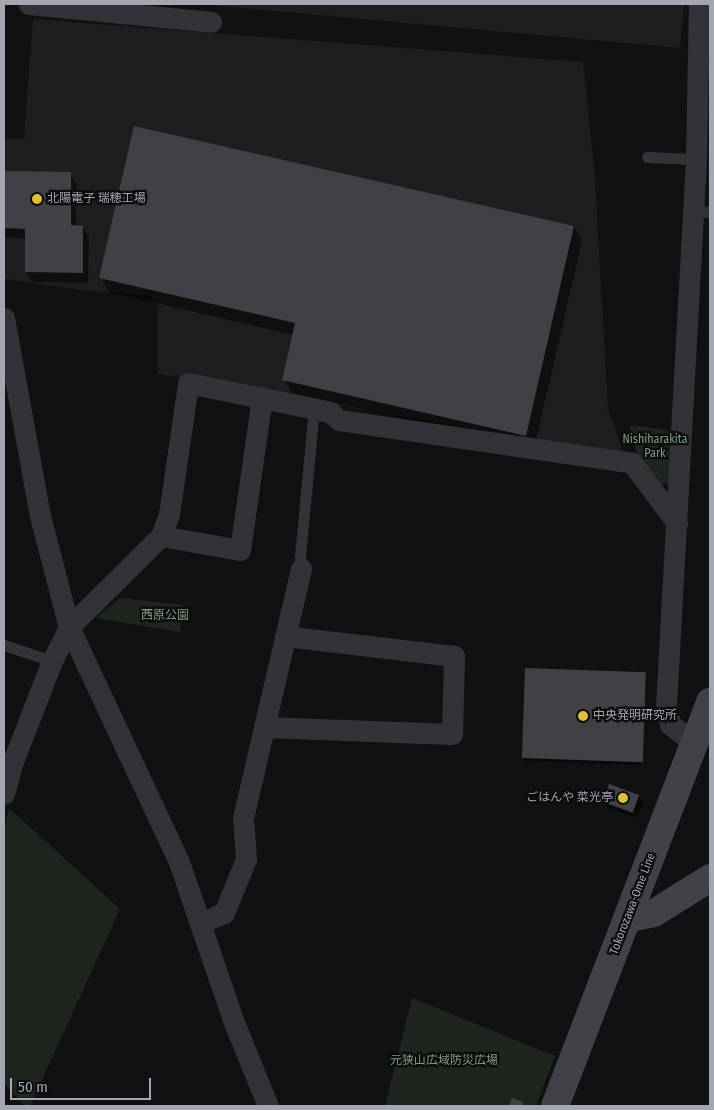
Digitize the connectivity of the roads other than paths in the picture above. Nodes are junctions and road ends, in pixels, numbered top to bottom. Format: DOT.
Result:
graph roads {
  1 [pos="29,4"];
  2 [pos="699,4"];
  3 [pos="90,7"];
  4 [pos="211,22"];
  5 [pos="647,157"];
  6 [pos="696,159"];
  7 [pos="702,211"];
  8 [pos="4,318"];
  9 [pos="262,398"];
  10 [pos="314,408"];
  11 [pos="677,523"];
  12 [pos="161,536"];
  13 [pos="301,569"];
  14 [pos="69,627"];
  15 [pos="285,636"];
  16 [pos="4,645"];
  17 [pos="52,661"];
  18 [pos="710,702"];
  19 [pos="264,726"];
  20 [pos="694,743"];
  21 [pos="4,794"];
  22 [pos="710,878"];
  23 [pos="629,918"];
  24 [pos="200,923"];
  25 [pos="268,1106"];
  26 [pos="555,1106"];
  1 -- 3 [label="street"];
  2 -- 6 [label="street"];
  3 -- 4 [label="street"];
  5 -- 6 [label="lane"];
  6 -- 7 [label="street"];
  7 -- 11 [label="street"];
  8 -- 14 [label="street"];
  9 -- 10 [label="street"];
  9 -- 12 [label="street"];
  9 -- 12 [label="street"];
  10 -- 11 [label="street"];
  10 -- 13 [label="lane"];
  11 -- 20 [label="street"];
  12 -- 14 [label="street"];
  13 -- 15 [label="street"];
  14 -- 17 [label="street"];
  14 -- 24 [label="street"];
  15 -- 19 [label="street"];
  15 -- 19 [label="street"];
  16 -- 17 [label="lane"];
  17 -- 21 [label="street"];
  18 -- 20 [label="main road, Tokorozawa-Ome Line"];
  19 -- 24 [label="street"];
  20 -- 23 [label="main road, Tokorozawa-Ome Line"];
  22 -- 23 [label="main road"];
  23 -- 26 [label="main road, Tokorozawa-Ome Line"];
  24 -- 25 [label="street"];
}
